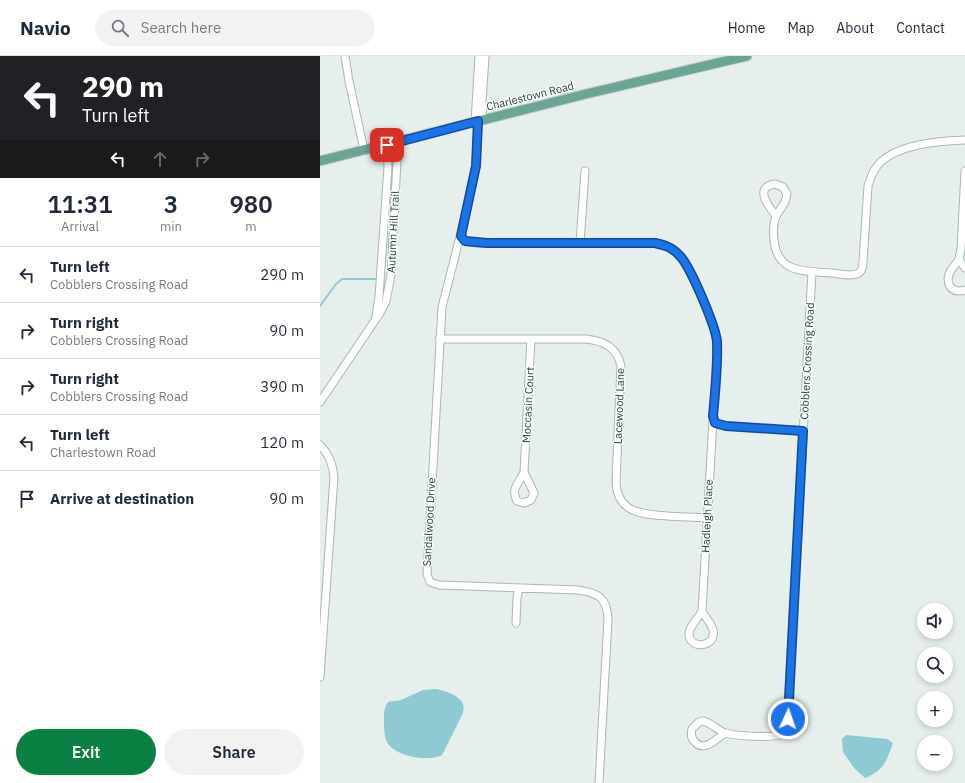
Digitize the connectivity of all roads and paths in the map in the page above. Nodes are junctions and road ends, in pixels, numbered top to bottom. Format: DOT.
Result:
graph roads {
  1 [pos="345,56"];
  2 [pos="479,56"];
  3 [pos="485,56"];
  4 [pos="747,56"];
  5 [pos="479,121"];
  6 [pos="965,140"];
  7 [pos="398,142"];
  8 [pos="387,145"];
  9 [pos="364,150"];
  10 [pos="320,161"];
  11 [pos="965,171"];
  12 [pos="585,172"];
  13 [pos="465,216"];
  14 [pos="776,216"];
  15 [pos="580,243"];
  16 [pos="959,260"];
  17 [pos="965,268"];
  18 [pos="812,272"];
  19 [pos="965,290"];
  20 [pos="376,319"];
  21 [pos="440,339"];
  22 [pos="531,339"];
  23 [pos="320,402"];
  24 [pos="713,420"];
  25 [pos="803,431"];
  26 [pos="320,445"];
  27 [pos="524,472"];
  28 [pos="707,518"];
  29 [pos="519,589"];
  30 [pos="702,611"];
  31 [pos="516,623"];
  32 [pos="320,677"];
  33 [pos="725,733"];
  34 [pos="599,783"];
  1 -- 9 [label="street"];
  2 -- 5 [label="street"];
  3 -- 5 [label="street"];
  4 -- 5 [label="main road, Charlestown Road"];
  5 -- 7 [label="main road, Charlestown Road"];
  5 -- 13 [label="street"];
  6 -- 18 [label="street"];
  7 -- 8 [label="main road, Charlestown Road"];
  7 -- 20 [label="street, Autumn Hill Trail"];
  8 -- 9 [label="main road, Charlestown Road"];
  8 -- 20 [label="street, Autumn Hill Trail"];
  9 -- 10 [label="main road, Charlestown Road"];
  11 -- 16 [label="street"];
  12 -- 15 [label="street"];
  13 -- 15 [label="street"];
  13 -- 21 [label="street, Sandalwood Drive"];
  14 -- 18 [label="street"];
  15 -- 24 [label="street"];
  16 -- 17 [label="street"];
  16 -- 19 [label="street"];
  18 -- 25 [label="street, Cobblers Crossing Road"];
  20 -- 23 [label="street, Autumn Hill Trail"];
  21 -- 22 [label="street, Lacewood Lane"];
  21 -- 29 [label="street, Sandalwood Drive"];
  22 -- 27 [label="street, Moccasin Court"];
  22 -- 28 [label="street, Lacewood Lane"];
  24 -- 25 [label="street, Cobblers Crossing Road"];
  24 -- 28 [label="street, Hadleigh Place"];
  25 -- 33 [label="street"];
  26 -- 32 [label="street"];
  28 -- 30 [label="street, Hadleigh Place"];
  29 -- 31 [label="street"];
  29 -- 34 [label="street, Sandalwood Drive"];
  30 -- 30 [label="street"];
  33 -- 33 [label="street"];
}
